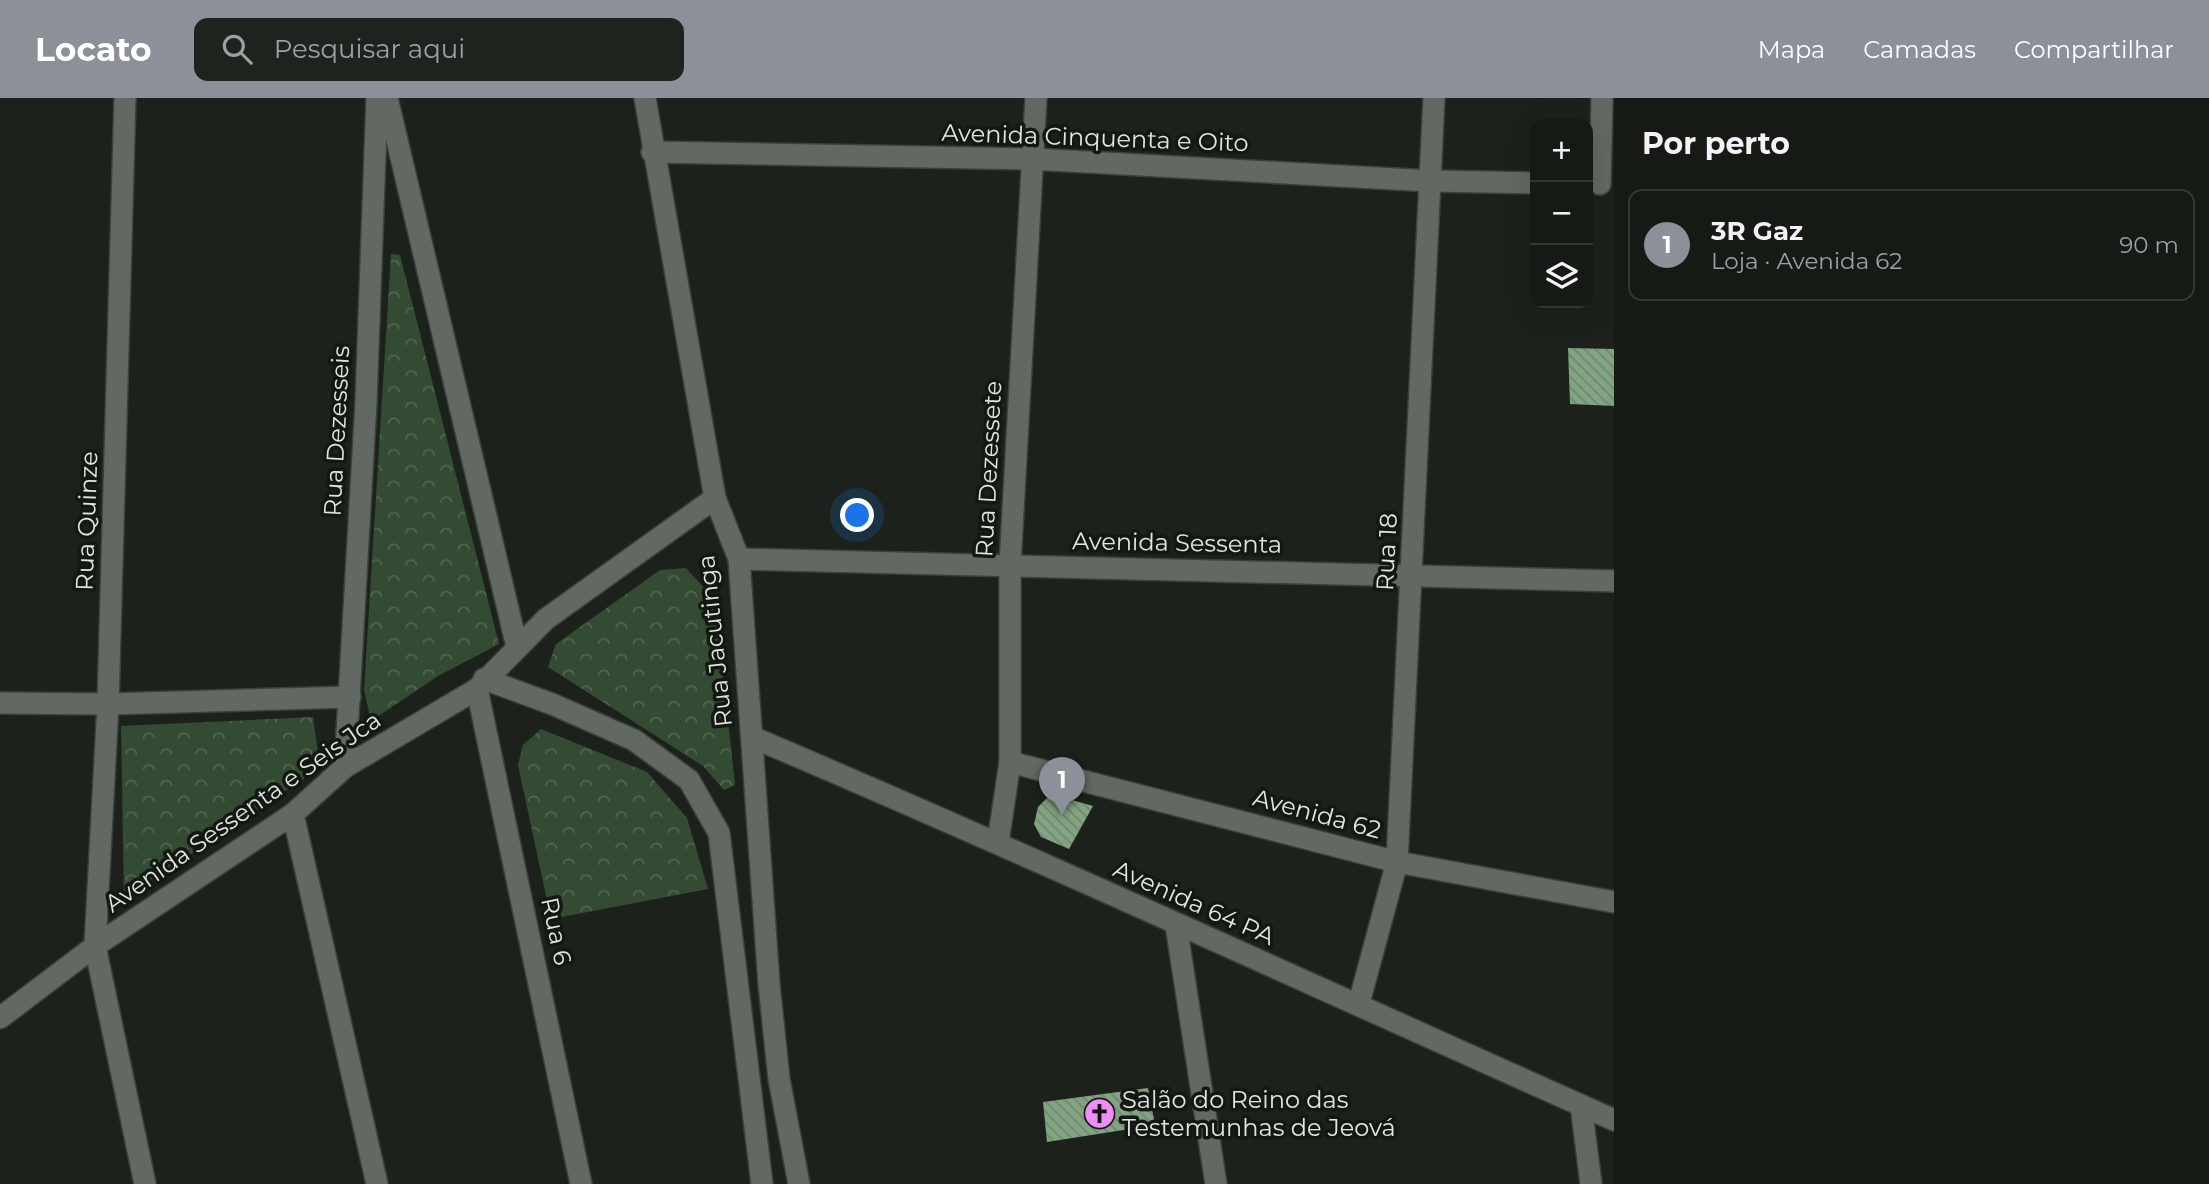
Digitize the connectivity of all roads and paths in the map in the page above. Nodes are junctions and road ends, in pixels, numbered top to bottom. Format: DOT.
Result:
graph roads {
  1 [pos="125,98"];
  2 [pos="377,98"];
  3 [pos="387,98"];
  4 [pos="645,98"];
  5 [pos="1035,98"];
  6 [pos="1434,98"];
  7 [pos="1602,98"];
  8 [pos="652,152"];
  9 [pos="1032,159"];
  10 [pos="1431,181"];
  11 [pos="1530,183"];
  12 [pos="1601,185"];
  13 [pos="715,498"];
  14 [pos="739,559"];
  15 [pos="1010,565"];
  16 [pos="1412,574"];
  17 [pos="1614,581"];
  18 [pos="517,647"];
  19 [pos="480,684"];
  20 [pos="350,697"];
  21 [pos="0,703"];
  22 [pos="108,704"];
  23 [pos="752,737"];
  24 [pos="1010,762"];
  25 [pos="345,767"];
  26 [pos="293,814"];
  27 [pos="998,842"];
  28 [pos="1397,862"];
  29 [pos="1614,902"];
  30 [pos="1176,925"];
  31 [pos="95,946"];
  32 [pos="1359,1003"];
  33 [pos="0,1018"];
  34 [pos="1581,1105"];
  35 [pos="1614,1120"];
  36 [pos="145,1184"];
  37 [pos="377,1184"];
  38 [pos="581,1184"];
  39 [pos="762,1184"];
  40 [pos="799,1184"];
  41 [pos="1216,1184"];
  42 [pos="1591,1184"];
  1 -- 22 [label="street, Rua Quinze"];
  2 -- 20 [label="street, Rua Dezesseis"];
  3 -- 18 [label="street"];
  4 -- 8 [label="street, Rua Jacutinga"];
  5 -- 9 [label="street, Rua Dezessete"];
  6 -- 10 [label="street, Rua 18"];
  7 -- 12 [label="street"];
  8 -- 9 [label="street, Avenida Cinquenta e Oito"];
  8 -- 13 [label="street, Rua Jacutinga"];
  9 -- 10 [label="street, Avenida Cinquenta e Oito"];
  9 -- 15 [label="street, Rua Dezessete"];
  10 -- 11 [label="street, Avenida Cinquenta e Oito"];
  10 -- 16 [label="street, Rua 18"];
  13 -- 14 [label="street, Rua Jacutinga"];
  13 -- 18 [label="street, Avenida Sessenta e Seis Jca"];
  14 -- 15 [label="street, Avenida Sessenta"];
  14 -- 23 [label="street, Rua Jacutinga"];
  15 -- 16 [label="street, Avenida Sessenta"];
  15 -- 24 [label="street, Rua Dezessete"];
  16 -- 17 [label="street, Avenida Sessenta"];
  16 -- 28 [label="street, Rua 18"];
  18 -- 19 [label="street, Avenida Sessenta e Seis Jca"];
  19 -- 25 [label="street, Avenida Sessenta e Seis Jca"];
  19 -- 38 [label="street, Rua 6"];
  19 -- 39 [label="street"];
  20 -- 22 [label="street"];
  20 -- 25 [label="street, Rua Dezesseis"];
  21 -- 22 [label="street"];
  22 -- 31 [label="street, Rua Quinze"];
  23 -- 27 [label="street, Avenida 64 PA"];
  23 -- 40 [label="street, Rua Jacutinga"];
  24 -- 27 [label="street, Rua Dezessete"];
  24 -- 28 [label="street, Avenida 62"];
  25 -- 26 [label="street, Avenida Sessenta e Seis Jca"];
  26 -- 31 [label="street, Avenida Sessenta e Seis Jca"];
  26 -- 37 [label="street"];
  27 -- 30 [label="street, Avenida 64 PA"];
  28 -- 29 [label="street, Avenida 62"];
  28 -- 32 [label="street, Rua 18"];
  30 -- 32 [label="street, Avenida 64 PA"];
  30 -- 41 [label="street"];
  31 -- 33 [label="street, Avenida Sessenta e Seis Jca"];
  31 -- 36 [label="street, Rua Quinze"];
  32 -- 34 [label="street, Avenida 64 PA"];
  34 -- 35 [label="street, Avenida 64 PA"];
  34 -- 42 [label="street"];
}
